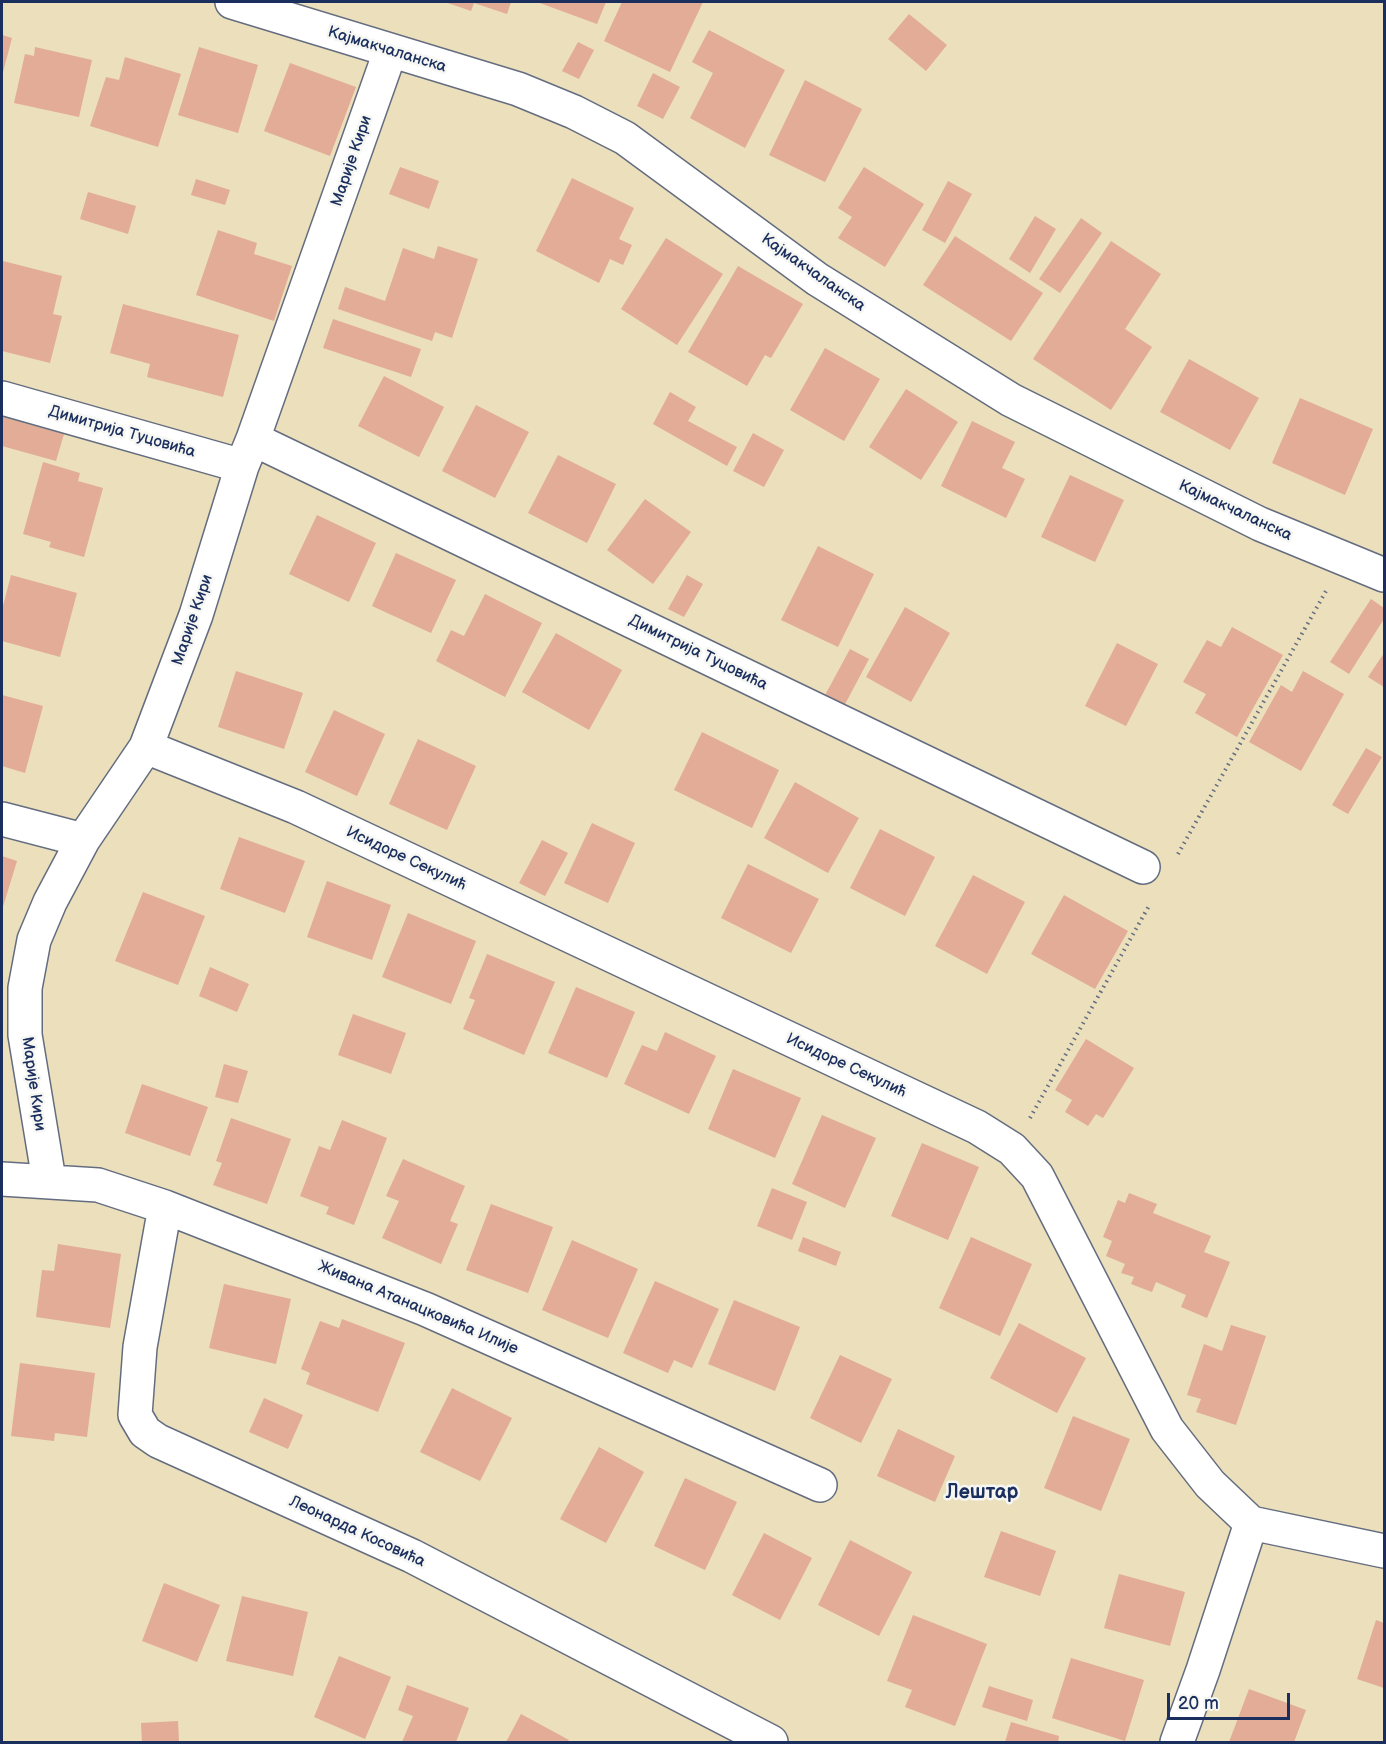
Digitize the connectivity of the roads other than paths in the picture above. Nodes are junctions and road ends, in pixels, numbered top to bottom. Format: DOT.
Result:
graph roads {
  1 [pos="232,2"];
  2 [pos="390,52"];
  3 [pos="2,398"];
  4 [pos="248,453"];
  5 [pos="1384,575"];
  6 [pos="146,747"];
  7 [pos="2,819"];
  8 [pos="83,840"];
  9 [pos="1143,867"];
  10 [pos="2,1179"];
  11 [pos="49,1180"];
  12 [pos="165,1207"];
  13 [pos="820,1485"];
  14 [pos="1251,1523"];
  15 [pos="1384,1551"];
  16 [pos="771,1743"];
  17 [pos="1177,1743"];
  1 -- 2 [label="street, Кајмакчаланска"];
  2 -- 4 [label="street, Марије Кири"];
  2 -- 5 [label="street, Кајмакчаланска"];
  3 -- 4 [label="street, Димитрија Туцовића"];
  4 -- 6 [label="street, Марије Кири"];
  4 -- 9 [label="street, Димитрија Туцовића"];
  6 -- 8 [label="street, Марије Кири"];
  6 -- 14 [label="street, Исидоре Секулић"];
  7 -- 8 [label="street"];
  8 -- 11 [label="street, Марије Кири"];
  10 -- 11 [label="street, Живана Атанацковића Илије"];
  11 -- 12 [label="street, Живана Атанацковића Илије"];
  12 -- 13 [label="street, Живана Атанацковића Илије"];
  12 -- 16 [label="street, Леонарда Косовића"];
  14 -- 15 [label="street"];
  14 -- 17 [label="street"];
}
